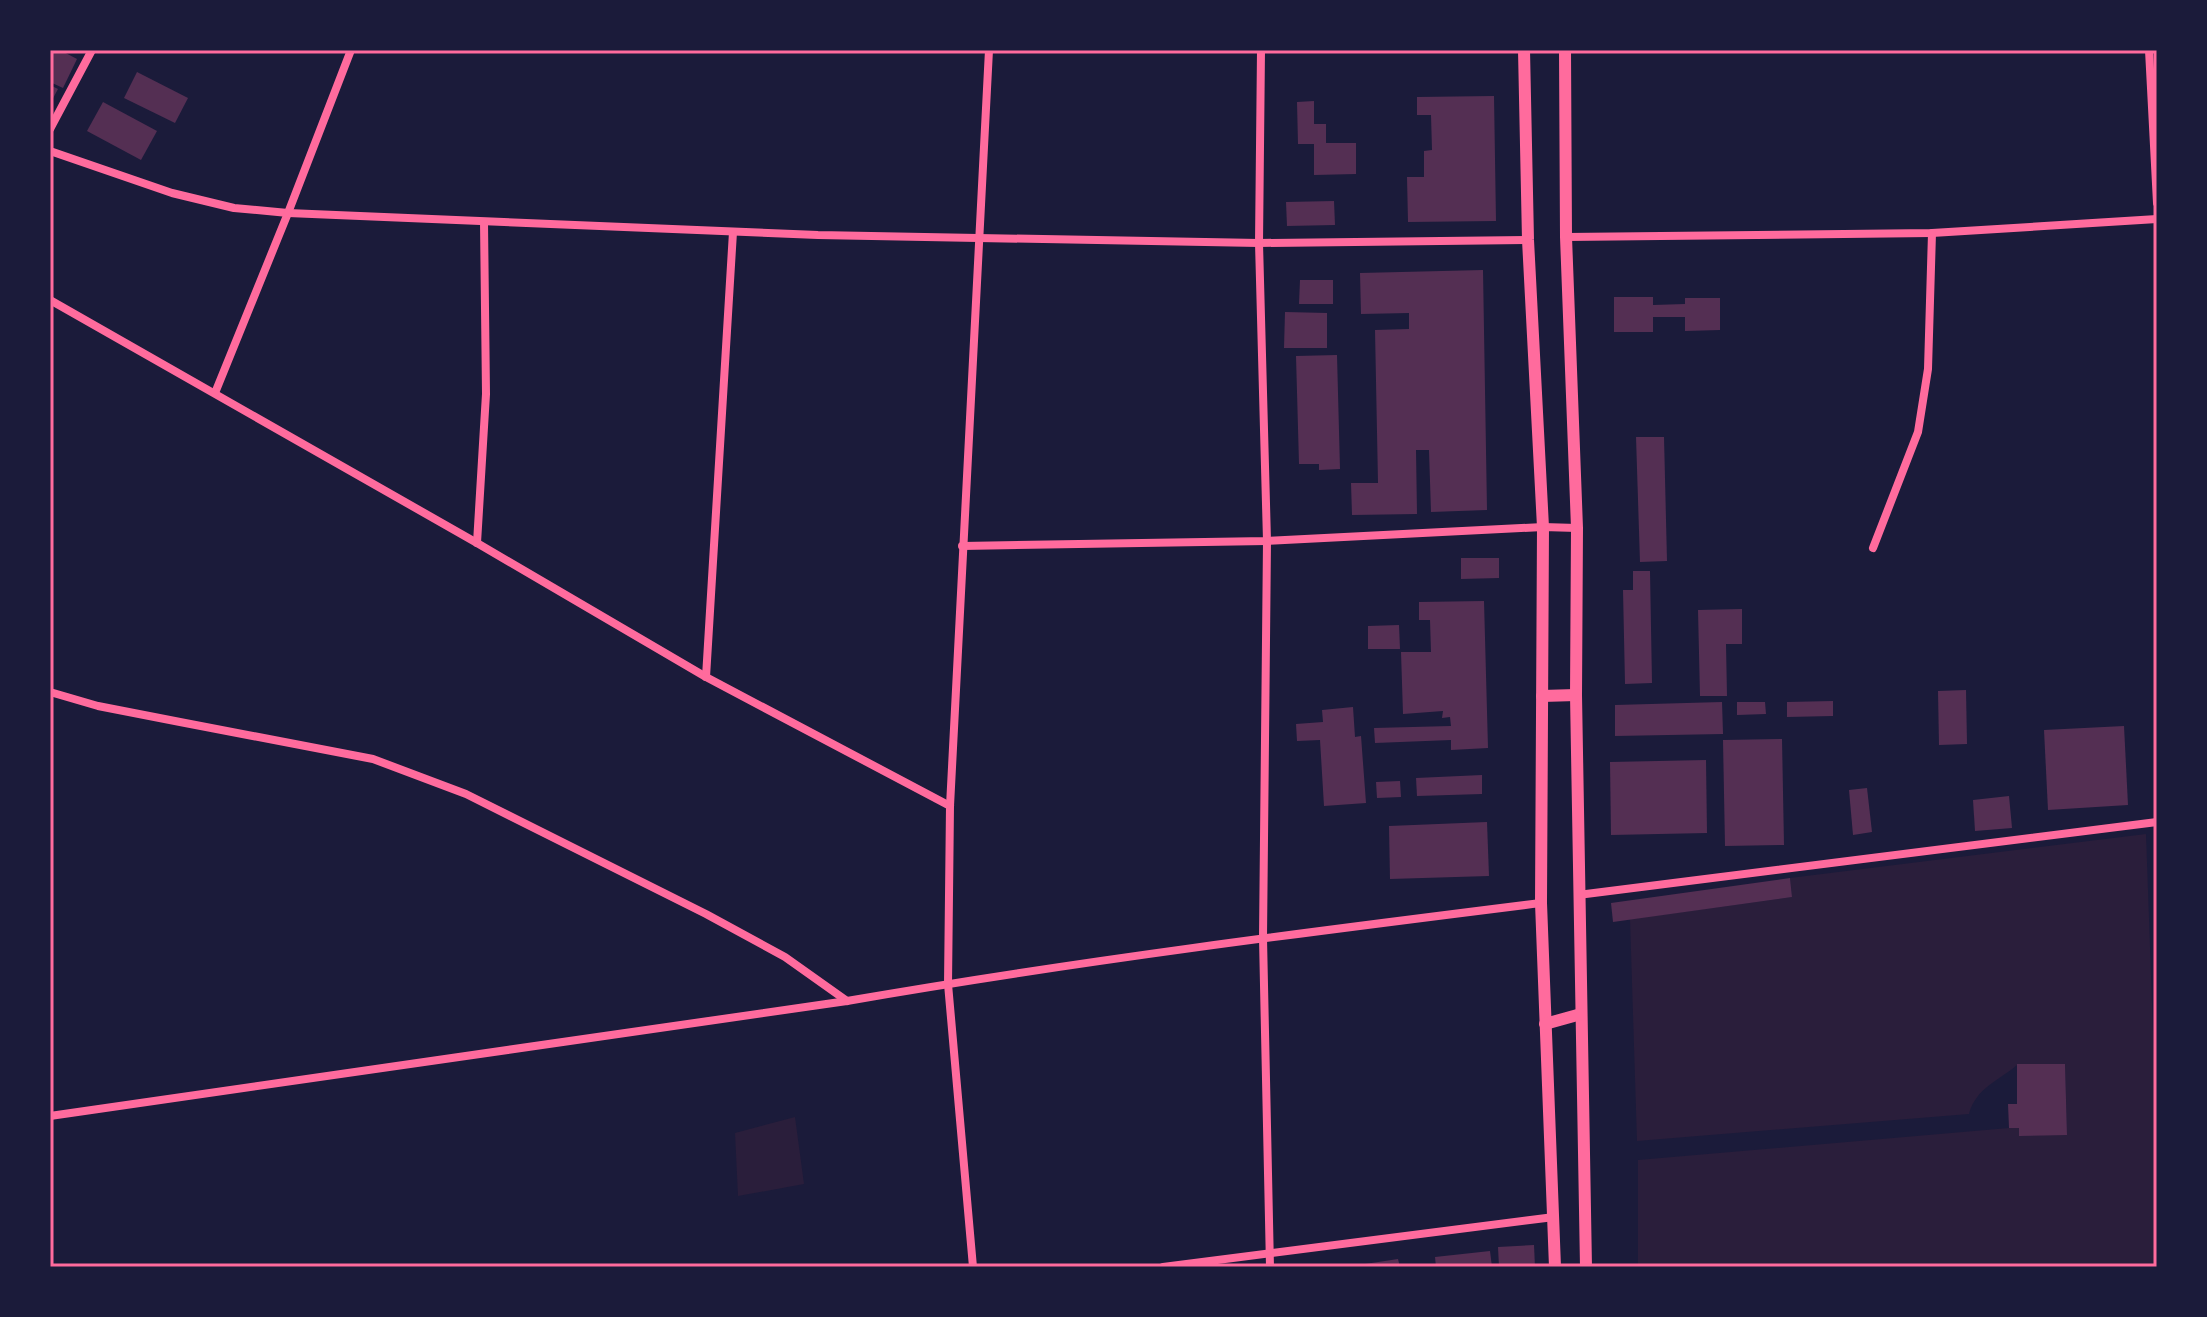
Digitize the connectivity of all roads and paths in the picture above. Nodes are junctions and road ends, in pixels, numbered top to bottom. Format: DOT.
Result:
graph roads {
  1 [pos="92,50"];
  2 [pos="351,50"];
  3 [pos="989,50"];
  4 [pos="1261,50"];
  5 [pos="1524,50"];
  6 [pos="1565,50"];
  7 [pos="2149,50"];
  8 [pos="50,129"];
  9 [pos="50,151"];
  10 [pos="2157,203"];
  11 [pos="288,213"];
  12 [pos="2157,219"];
  13 [pos="484,222"];
  14 [pos="733,232"];
  15 [pos="1932,233"];
  16 [pos="978,237"];
  17 [pos="1566,237"];
  18 [pos="1528,240"];
  19 [pos="1259,243"];
  20 [pos="50,300"];
  21 [pos="215,393"];
  22 [pos="1543,527"];
  23 [pos="1577,528"];
  24 [pos="1267,541"];
  25 [pos="477,543"];
  26 [pos="962,546"];
  27 [pos="1873,548"];
  28 [pos="706,677"];
  29 [pos="50,692"];
  30 [pos="1576,695"];
  31 [pos="1542,696"];
  32 [pos="950,806"];
  33 [pos="2157,822"];
  34 [pos="1578,895"];
  35 [pos="1541,903"];
  36 [pos="1263,938"];
  37 [pos="948,984"];
  38 [pos="847,1001"];
  39 [pos="1581,1014"];
  40 [pos="1545,1024"];
  41 [pos="50,1116"];
  42 [pos="1554,1217"];
  43 [pos="1270,1254"];
  44 [pos="973,1267"];
  45 [pos="1163,1267"];
  46 [pos="1270,1267"];
  47 [pos="1555,1267"];
  48 [pos="1586,1267"];
  1 -- 8 [label="street"];
  2 -- 11 [label="street"];
  3 -- 16 [label="street"];
  4 -- 19 [label="street"];
  5 -- 18 [label="main road"];
  6 -- 17 [label="main road"];
  7 -- 10 [label="street"];
  9 -- 11 [label="street"];
  11 -- 13 [label="street"];
  11 -- 21 [label="street"];
  12 -- 15 [label="street"];
  13 -- 14 [label="street"];
  13 -- 25 [label="street"];
  14 -- 16 [label="street"];
  14 -- 28 [label="street"];
  15 -- 17 [label="street"];
  15 -- 27 [label="street"];
  16 -- 19 [label="street"];
  16 -- 26 [label="street"];
  17 -- 23 [label="main road"];
  18 -- 19 [label="street"];
  18 -- 22 [label="main road"];
  19 -- 24 [label="street"];
  20 -- 21 [label="street"];
  21 -- 25 [label="street"];
  22 -- 23 [label="street"];
  22 -- 24 [label="street"];
  22 -- 31 [label="main road"];
  23 -- 30 [label="main road"];
  24 -- 26 [label="street"];
  24 -- 36 [label="street"];
  25 -- 28 [label="street"];
  26 -- 32 [label="street"];
  28 -- 32 [label="street"];
  29 -- 38 [label="street"];
  30 -- 31 [label="main road"];
  30 -- 34 [label="main road"];
  31 -- 35 [label="main road"];
  32 -- 37 [label="street"];
  33 -- 34 [label="street"];
  34 -- 39 [label="main road"];
  35 -- 36 [label="street"];
  35 -- 40 [label="main road"];
  36 -- 37 [label="street"];
  36 -- 43 [label="street"];
  37 -- 38 [label="street"];
  37 -- 44 [label="street"];
  38 -- 41 [label="street"];
  39 -- 40 [label="main road"];
  39 -- 48 [label="main road"];
  40 -- 42 [label="main road"];
  42 -- 43 [label="street"];
  42 -- 47 [label="main road"];
  43 -- 45 [label="street"];
  43 -- 46 [label="street"];
}
